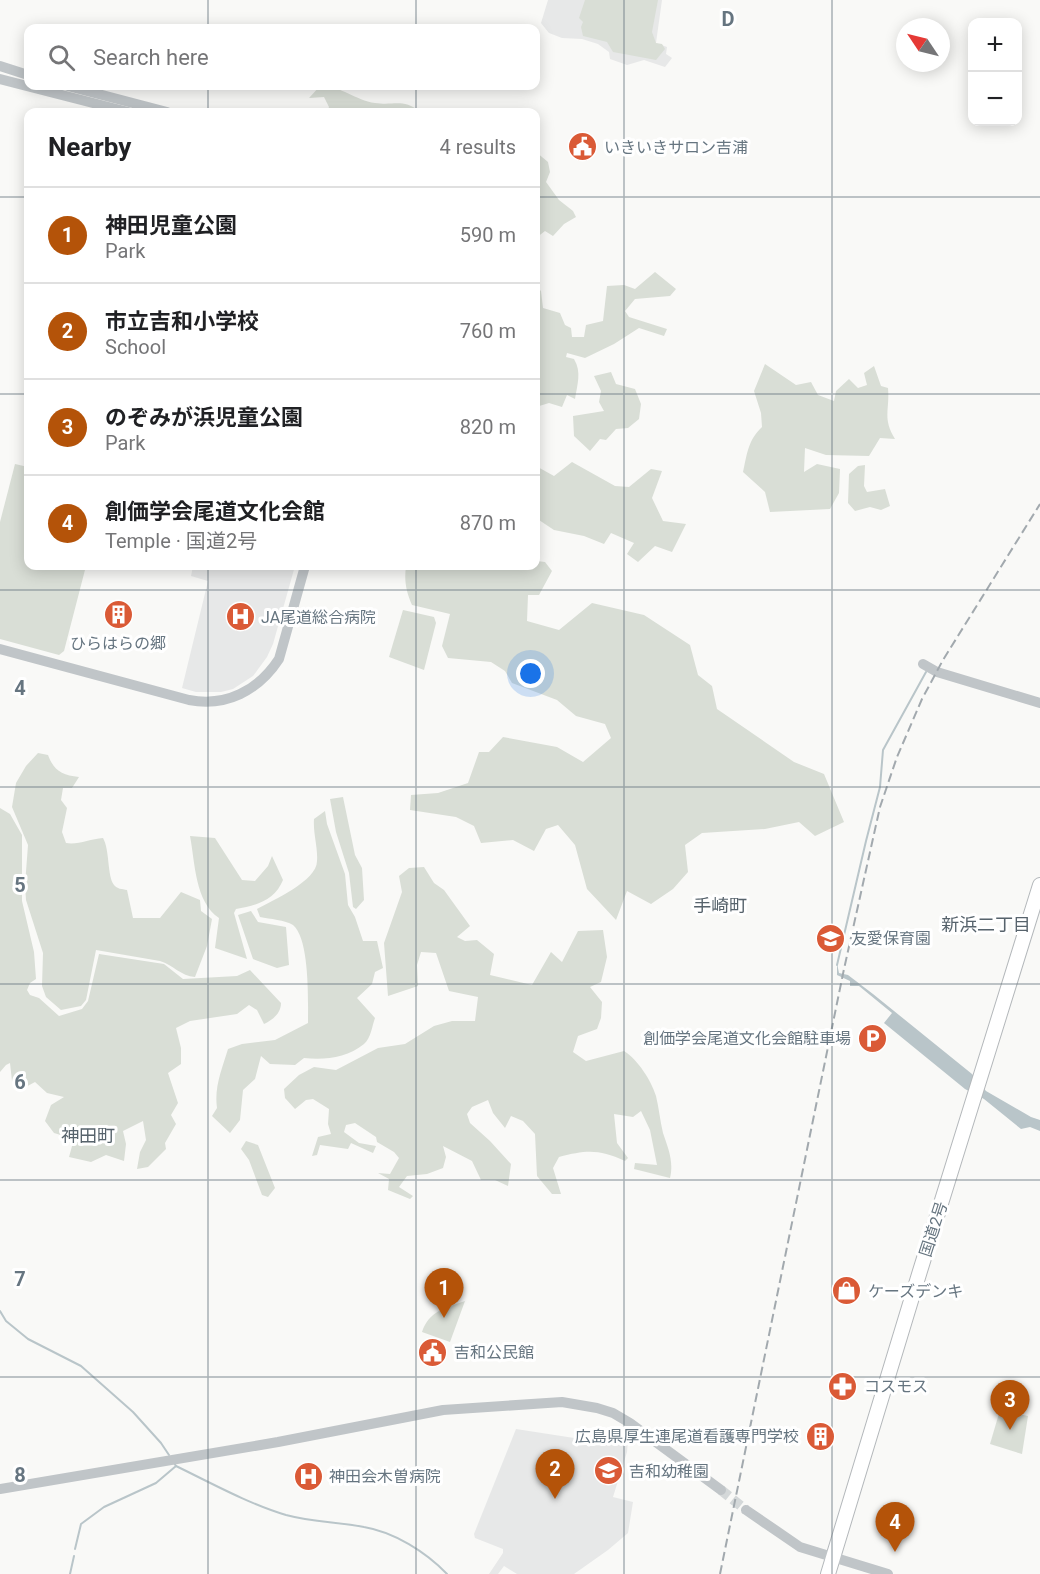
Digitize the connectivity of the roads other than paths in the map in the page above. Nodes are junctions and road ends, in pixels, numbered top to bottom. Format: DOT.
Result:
graph roads {
  1 [pos="0,66"];
  2 [pos="24,74"];
  3 [pos="0,79"];
  4 [pos="24,84"];
  5 [pos="54,90"];
  6 [pos="78,90"];
  7 [pos="103,100"];
  8 [pos="120,108"];
  9 [pos="146,108"];
  10 [pos="303,570"];
  11 [pos="0,649"];
  12 [pos="923,664"];
  13 [pos="1040,703"];
  14 [pos="1040,885"];
  15 [pos="0,1489"];
  16 [pos="721,1490"];
  17 [pos="746,1510"];
  18 [pos="833,1558"];
  19 [pos="828,1574"];
  20 [pos="888,1574"];
  1 -- 2 [label="street"];
  3 -- 4 [label="street"];
  5 -- 7 [label="street"];
  6 -- 7 [label="street"];
  7 -- 8 [label="street"];
  7 -- 9 [label="street"];
  10 -- 11 [label="street"];
  12 -- 13 [label="street"];
  14 -- 18 [label="highway, 国道2号"];
  15 -- 16 [label="street"];
  17 -- 18 [label="street"];
  18 -- 19 [label="highway, 国道2号"];
  18 -- 20 [label="street"];
}
